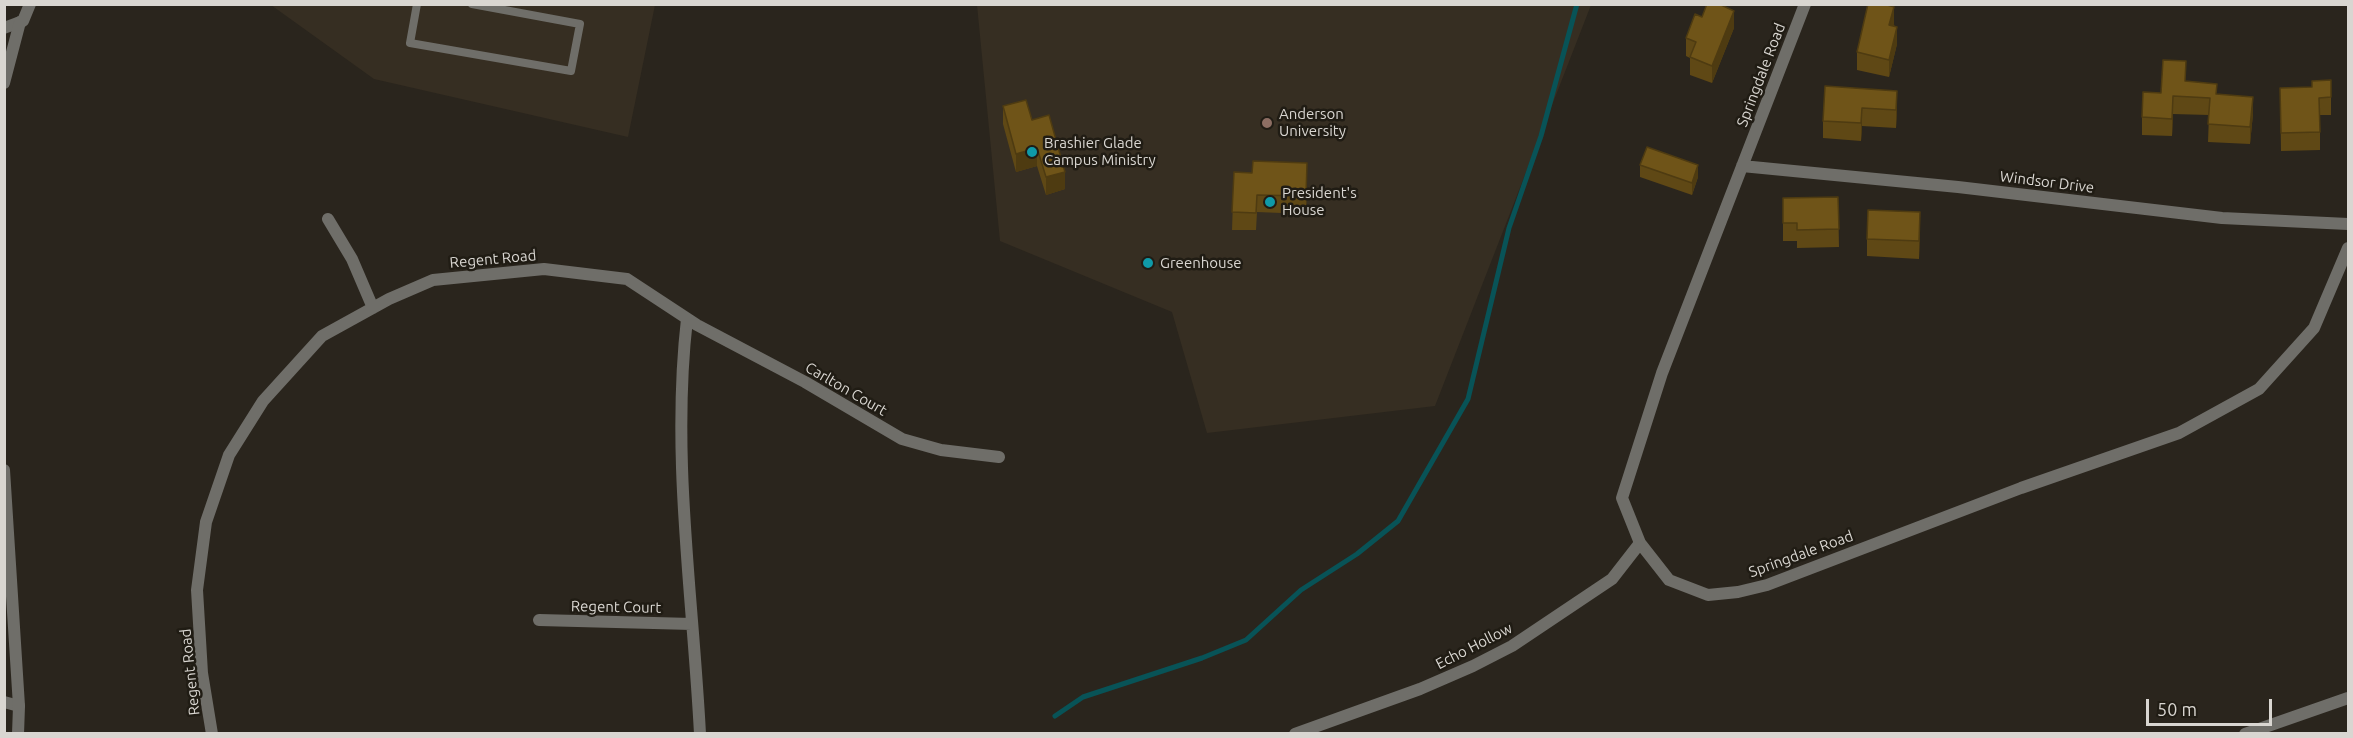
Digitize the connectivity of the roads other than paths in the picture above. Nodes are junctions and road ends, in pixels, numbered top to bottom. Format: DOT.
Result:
graph roads {
  1 [pos="30,4"];
  2 [pos="417,4"];
  3 [pos="472,4"];
  4 [pos="1805,4"];
  5 [pos="511,8"];
  6 [pos="20,22"];
  7 [pos="4,28"];
  8 [pos="4,83"];
  9 [pos="1742,166"];
  10 [pos="328,219"];
  11 [pos="2349,224"];
  12 [pos="2349,248"];
  13 [pos="372,308"];
  14 [pos="687,319"];
  15 [pos="999,457"];
  16 [pos="4,470"];
  17 [pos="1640,543"];
  18 [pos="539,620"];
  19 [pos="692,624"];
  20 [pos="2349,698"];
  21 [pos="4,702"];
  22 [pos="20,706"];
  23 [pos="18,734"];
  24 [pos="212,734"];
  25 [pos="700,734"];
  26 [pos="1295,734"];
  27 [pos="2245,734"];
  1 -- 6 [label="street"];
  2 -- 5 [label="lane"];
  3 -- 5 [label="lane"];
  4 -- 9 [label="street, Springdale Road"];
  6 -- 7 [label="street"];
  6 -- 8 [label="street"];
  9 -- 11 [label="street, Windsor Drive"];
  9 -- 17 [label="street, Springdale Road"];
  10 -- 13 [label="street"];
  12 -- 17 [label="street, Springdale Road"];
  13 -- 14 [label="street, Regent Road"];
  13 -- 24 [label="street, Regent Road"];
  14 -- 15 [label="street, Carlton Court"];
  14 -- 19 [label="street"];
  16 -- 22 [label="street"];
  17 -- 26 [label="street, Echo Hollow"];
  18 -- 19 [label="street, Regent Court"];
  19 -- 25 [label="street"];
  20 -- 27 [label="street"];
  21 -- 22 [label="street"];
  22 -- 23 [label="street"];
}
